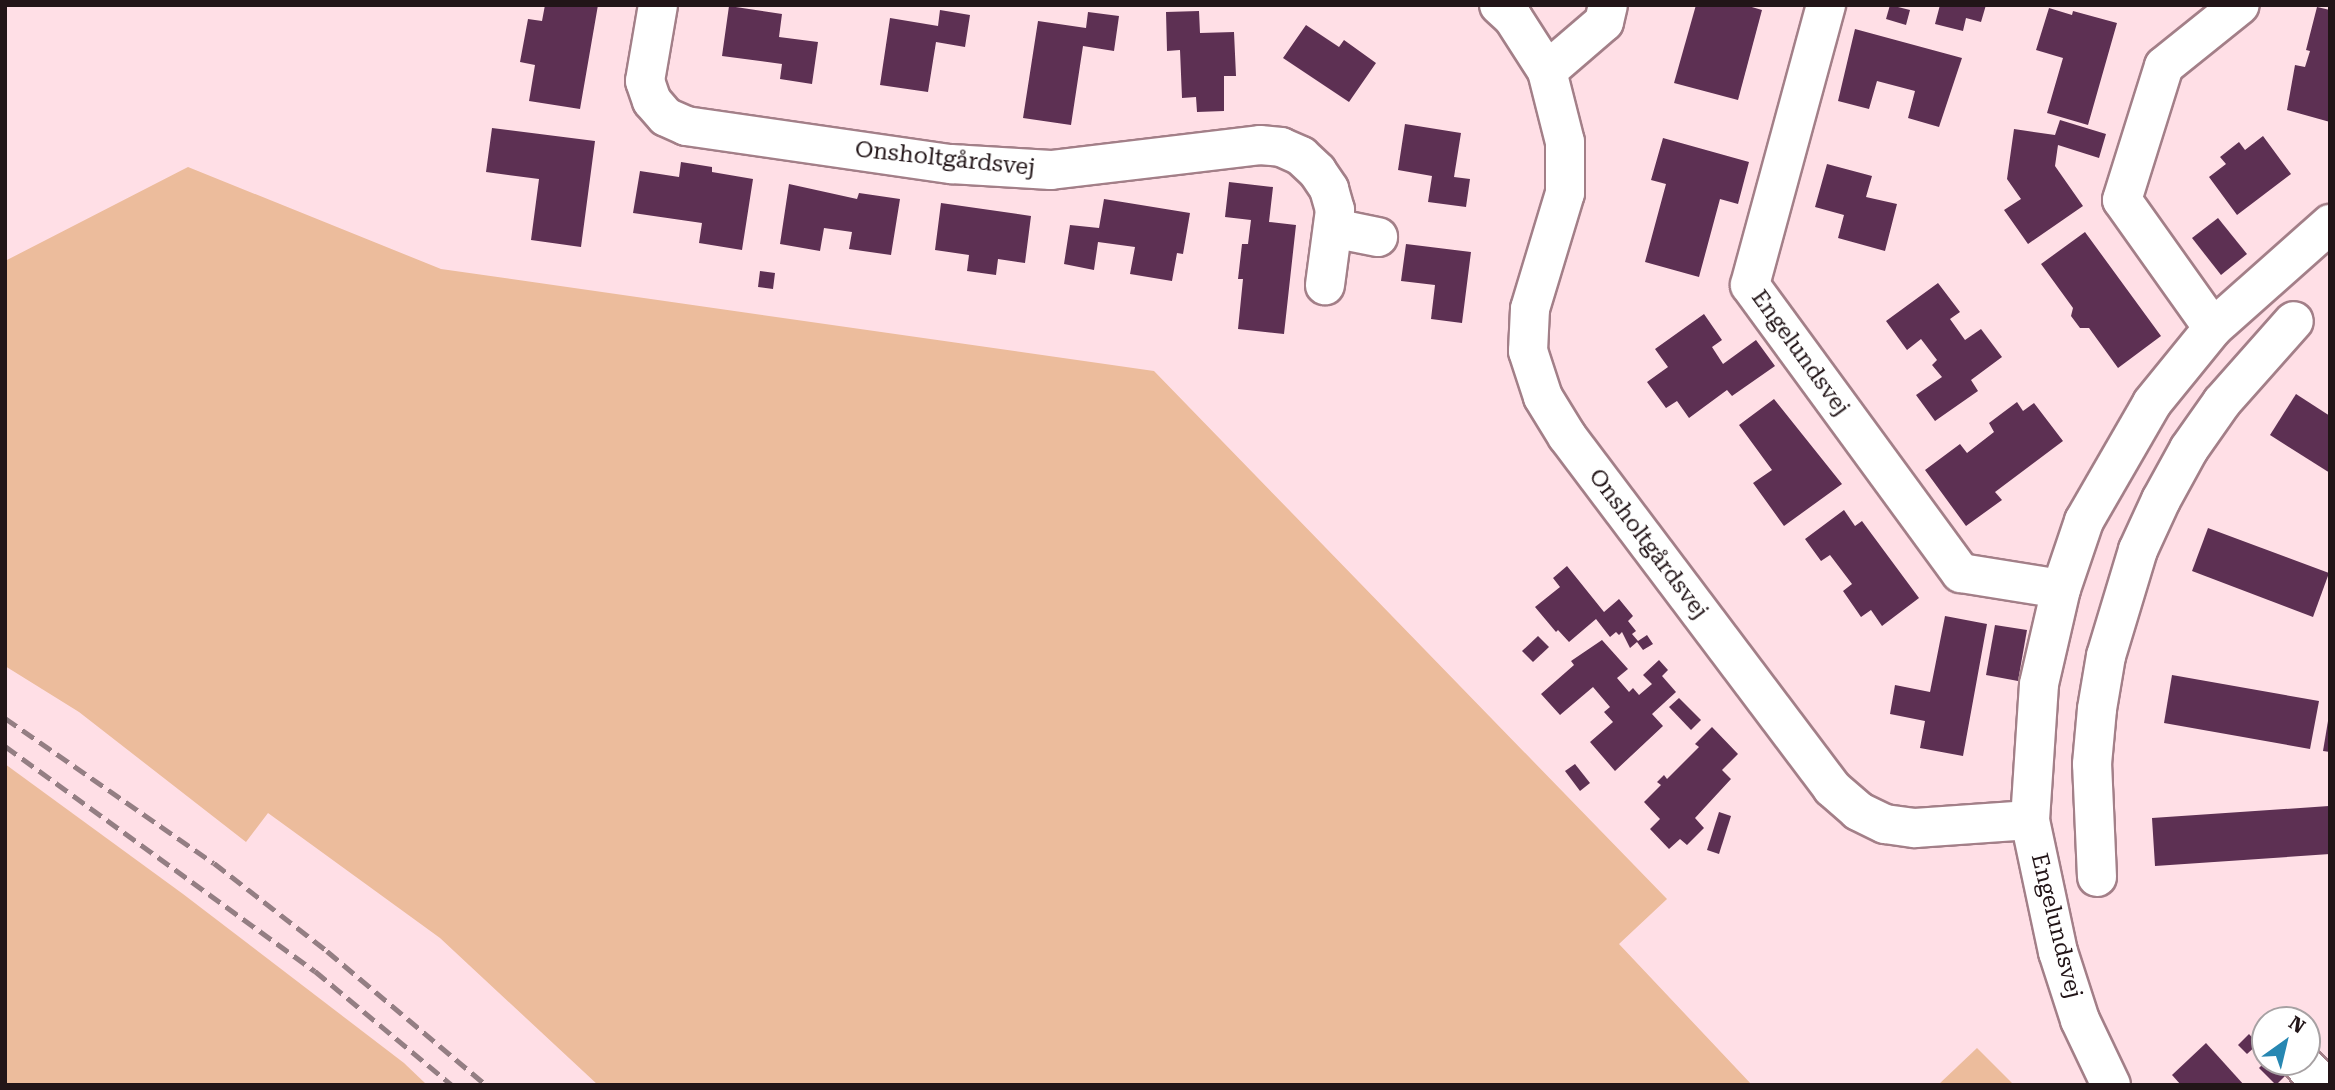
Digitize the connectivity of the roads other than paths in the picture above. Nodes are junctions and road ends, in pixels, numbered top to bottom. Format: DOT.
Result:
graph roads {
  1 [pos="658,5"];
  2 [pos="1499,5"];
  3 [pos="1608,5"];
  4 [pos="1826,5"];
  5 [pos="2241,5"];
  6 [pos="1547,71"];
  7 [pos="2330,224"];
  8 [pos="1333,228"];
  9 [pos="1377,237"];
  10 [pos="1325,285"];
  11 [pos="2294,321"];
  12 [pos="2213,328"];
  13 [pos="2061,589"];
  14 [pos="2032,760"];
  15 [pos="2092,764"];
  16 [pos="2030,820"];
  17 [pos="2097,877"];
  18 [pos="2111,1085"];
  1 -- 8 [label="street, Onsholtgårdsvej"];
  2 -- 6 [label="street, Onsholtgårdsvej"];
  3 -- 6 [label="street"];
  4 -- 13 [label="street, Engelundsvej"];
  5 -- 12 [label="street"];
  6 -- 16 [label="street, Onsholtgårdsvej"];
  7 -- 12 [label="street, Engelundsvej"];
  8 -- 9 [label="street"];
  8 -- 10 [label="street, Onsholtgårdsvej"];
  11 -- 15 [label="street"];
  12 -- 13 [label="street, Engelundsvej"];
  13 -- 14 [label="street, Engelundsvej"];
  14 -- 15 [label="street"];
  14 -- 16 [label="street, Engelundsvej"];
  15 -- 17 [label="street"];
  16 -- 18 [label="street, Engelundsvej"];
}
